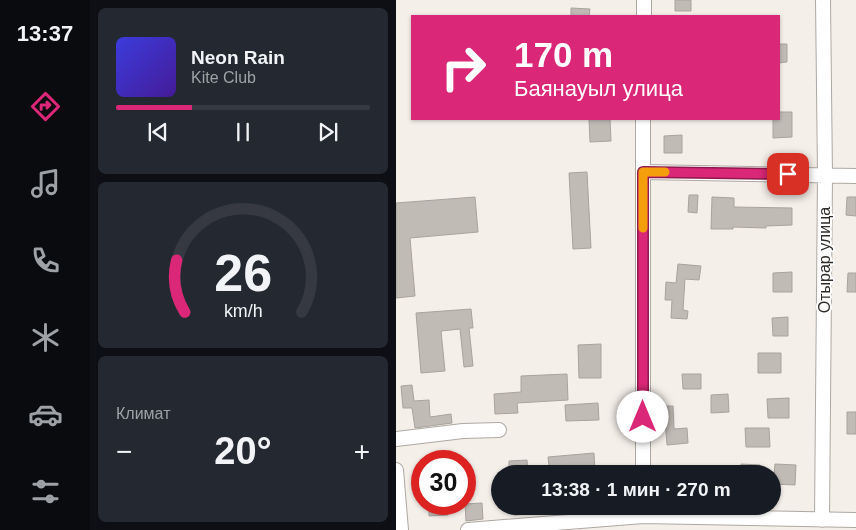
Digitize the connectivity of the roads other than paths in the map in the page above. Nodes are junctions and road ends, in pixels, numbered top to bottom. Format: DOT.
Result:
graph roads {
  1 [pos="644,0"];
  2 [pos="823,0"];
  3 [pos="644,15"];
  4 [pos="643,120"];
  5 [pos="643,172"];
  6 [pos="824,175"];
  7 [pos="856,176"];
  8 [pos="499,430"];
  9 [pos="396,439"];
  10 [pos="643,465"];
  11 [pos="396,470"];
  12 [pos="606,515"];
  13 [pos="723,515"];
  14 [pos="822,520"];
  15 [pos="856,520"];
  16 [pos="399,529"];
  17 [pos="468,530"];
  1 -- 3 [label="street"];
  2 -- 6 [label="street, Отырар улица"];
  4 -- 5 [label="street"];
  5 -- 6 [label="street"];
  5 -- 10 [label="street"];
  6 -- 7 [label="street"];
  6 -- 14 [label="street, Отырар улица"];
  8 -- 9 [label="street"];
  11 -- 16 [label="street"];
  12 -- 17 [label="street"];
  13 -- 14 [label="street"];
  14 -- 15 [label="street"];
}
